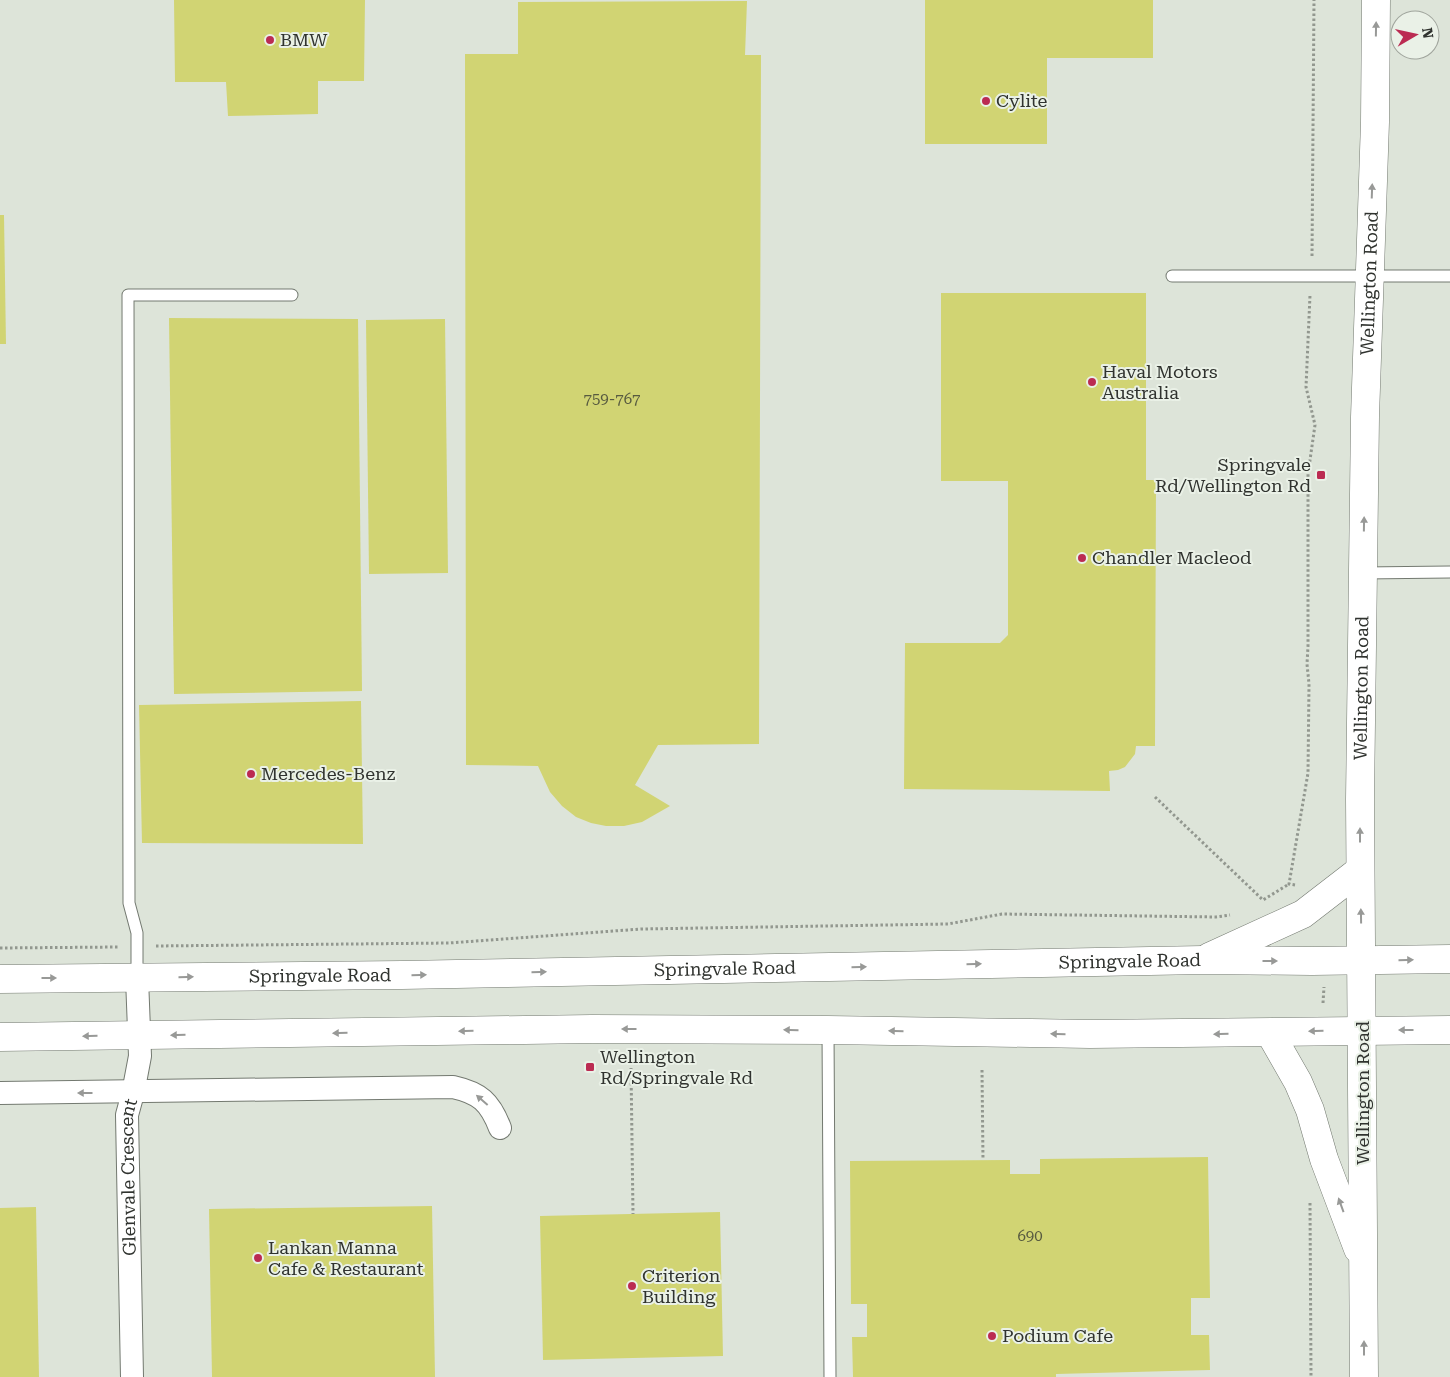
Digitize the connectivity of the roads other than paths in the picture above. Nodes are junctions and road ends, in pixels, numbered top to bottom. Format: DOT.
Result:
graph roads {
  1 [pos="1376,0"];
  2 [pos="1369,275"];
  3 [pos="1172,276"];
  4 [pos="1450,276"];
  5 [pos="292,294"];
  6 [pos="1450,572"];
  7 [pos="1363,573"];
  8 [pos="1360,870"];
  9 [pos="1450,959"];
  10 [pos="1203,960"];
  11 [pos="1362,961"];
  12 [pos="137,978"];
  13 [pos="0,979"];
  14 [pos="828,1030"];
  15 [pos="1450,1030"];
  16 [pos="1363,1031"];
  17 [pos="1270,1033"];
  18 [pos="139,1036"];
  19 [pos="0,1037"];
  20 [pos="0,1093"];
  21 [pos="134,1093"];
  22 [pos="500,1128"];
  23 [pos="1364,1267"];
  24 [pos="132,1377"];
  25 [pos="830,1377"];
  26 [pos="1364,1377"];
  2 -- 1 [label="highway, Wellington Road, one-way"];
  2 -- 3 [label="lane"];
  2 -- 4 [label="lane"];
  7 -- 2 [label="highway, Wellington Road, one-way"];
  5 -- 12 [label="lane"];
  6 -- 7 [label="lane"];
  8 -- 7 [label="highway, Wellington Road, one-way"];
  8 -- 10 [label="highway"];
  11 -- 8 [label="highway, Wellington Road, one-way"];
  11 -- 9 [label="highway, Springvale Road, one-way"];
  10 -- 11 [label="highway, Springvale Road, one-way"];
  12 -- 10 [label="highway, Springvale Road, one-way"];
  11 -- 16 [label="highway, Wellington Road"];
  13 -- 12 [label="highway, Springvale Road, one-way"];
  12 -- 18 [label="street, Glenvale Crescent"];
  17 -- 14 [label="highway, one-way"];
  14 -- 18 [label="highway, one-way"];
  14 -- 25 [label="lane"];
  15 -- 16 [label="highway, one-way"];
  16 -- 17 [label="highway, one-way"];
  16 -- 23 [label="highway, Wellington Road"];
  23 -- 17 [label="highway, one-way"];
  18 -- 19 [label="highway, one-way"];
  18 -- 21 [label="street, Glenvale Crescent"];
  21 -- 20 [label="street, one-way"];
  22 -- 21 [label="street, one-way"];
  21 -- 24 [label="street, Glenvale Crescent"];
  26 -- 23 [label="highway, Wellington Road, one-way"];
}
